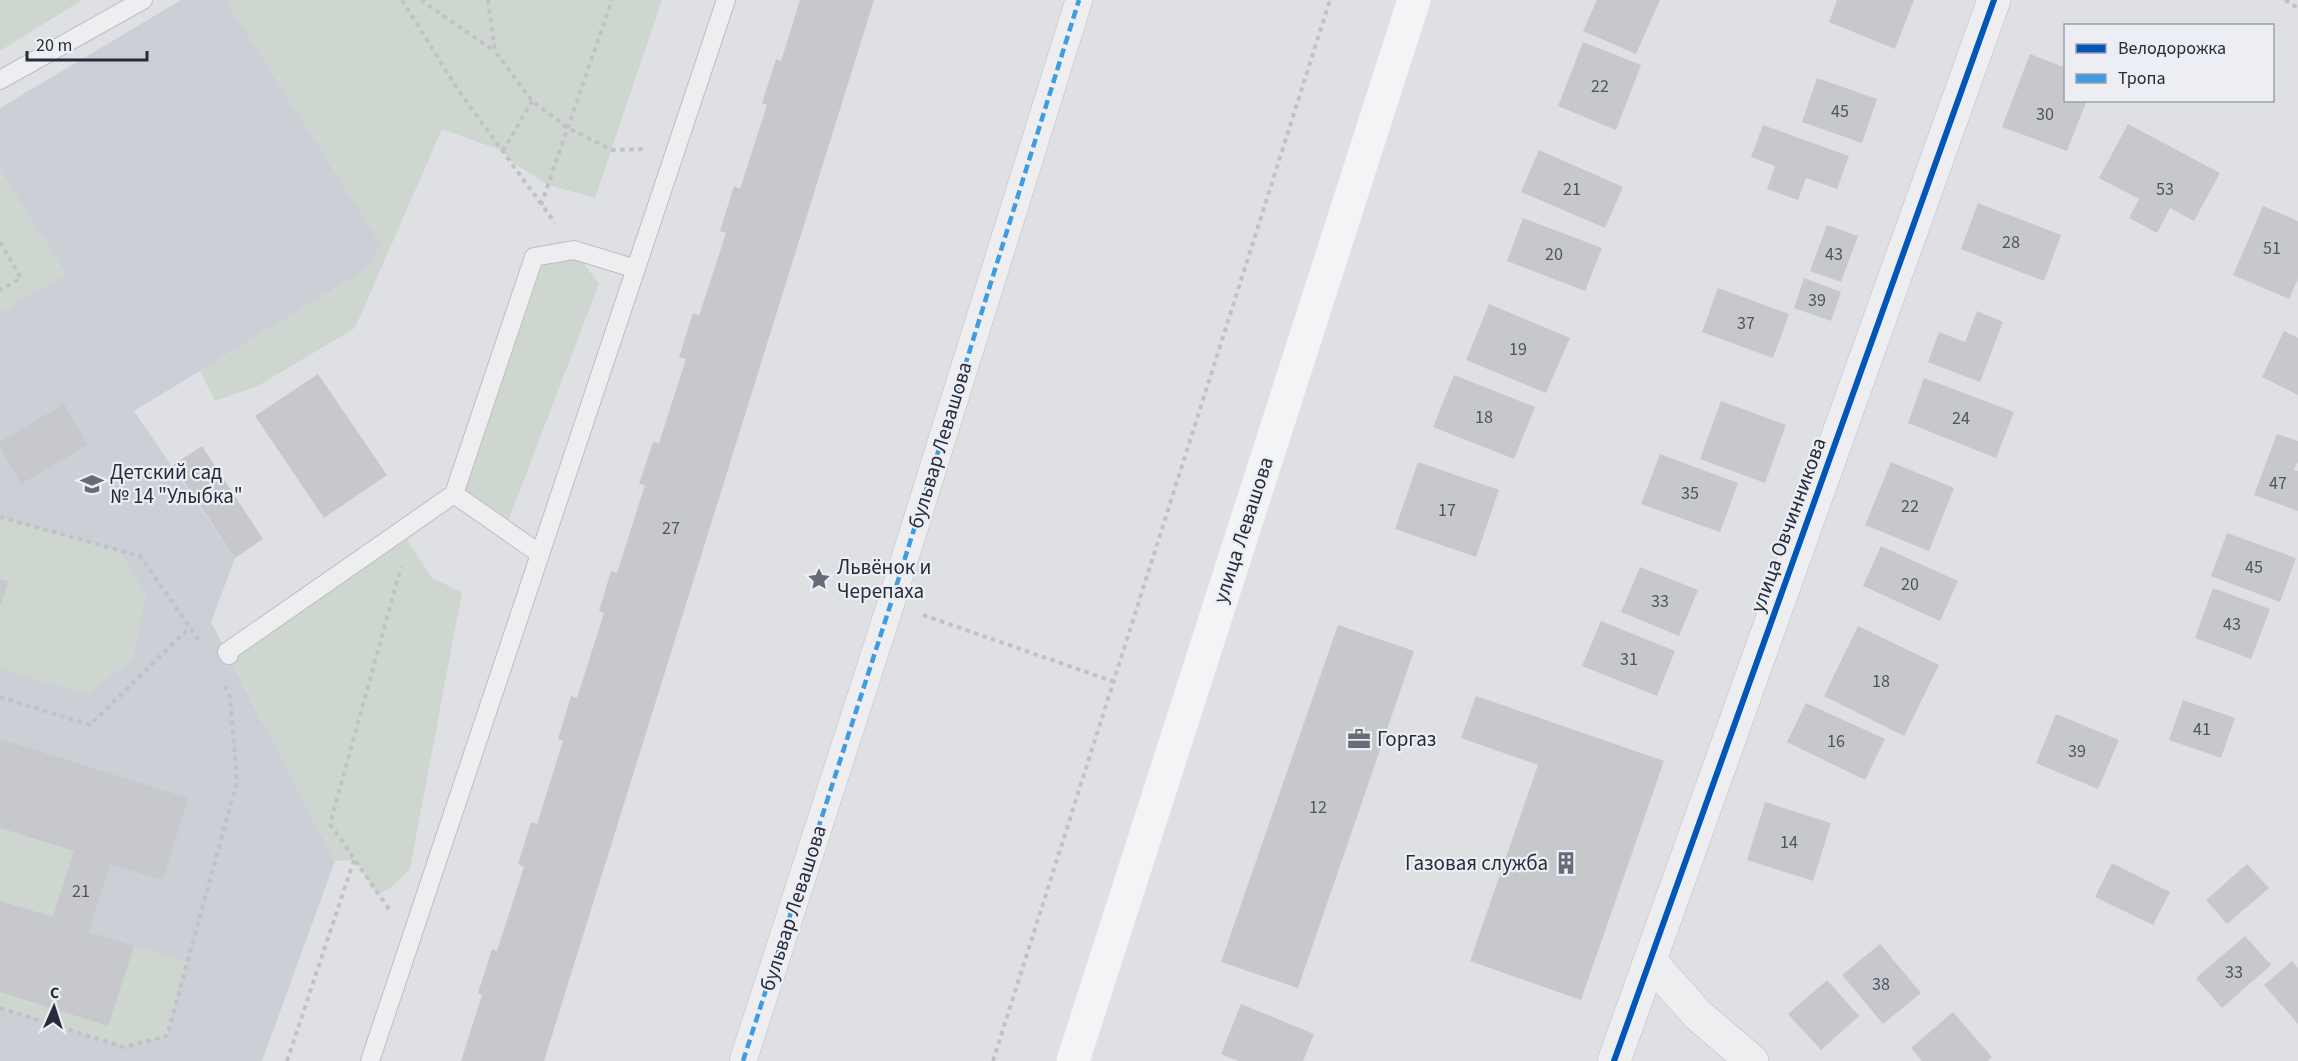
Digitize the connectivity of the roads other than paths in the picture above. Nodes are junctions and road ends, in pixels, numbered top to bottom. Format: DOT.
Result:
graph roads {
  1 [pos="142,0"];
  2 [pos="726,0"];
  3 [pos="1079,0"];
  4 [pos="1414,0"];
  5 [pos="1994,0"];
  6 [pos="0,80"];
  7 [pos="636,269"];
  8 [pos="454,494"];
  9 [pos="540,554"];
  10 [pos="229,655"];
  11 [pos="1650,961"];
  12 [pos="370,1061"];
  13 [pos="743,1061"];
  14 [pos="1072,1061"];
  15 [pos="1614,1061"];
  16 [pos="1752,1061"];
  1 -- 6 [label="lane"];
  2 -- 7 [label="lane"];
  3 -- 13 [label="street, бульвар Левашова"];
  4 -- 14 [label="main road, улица Левашова"];
  5 -- 11 [label="street, улица Овчинникова"];
  7 -- 8 [label="lane"];
  7 -- 9 [label="lane"];
  8 -- 9 [label="lane"];
  8 -- 10 [label="lane"];
  9 -- 12 [label="lane"];
  11 -- 15 [label="street, улица Овчинникова"];
  11 -- 16 [label="street"];
}
